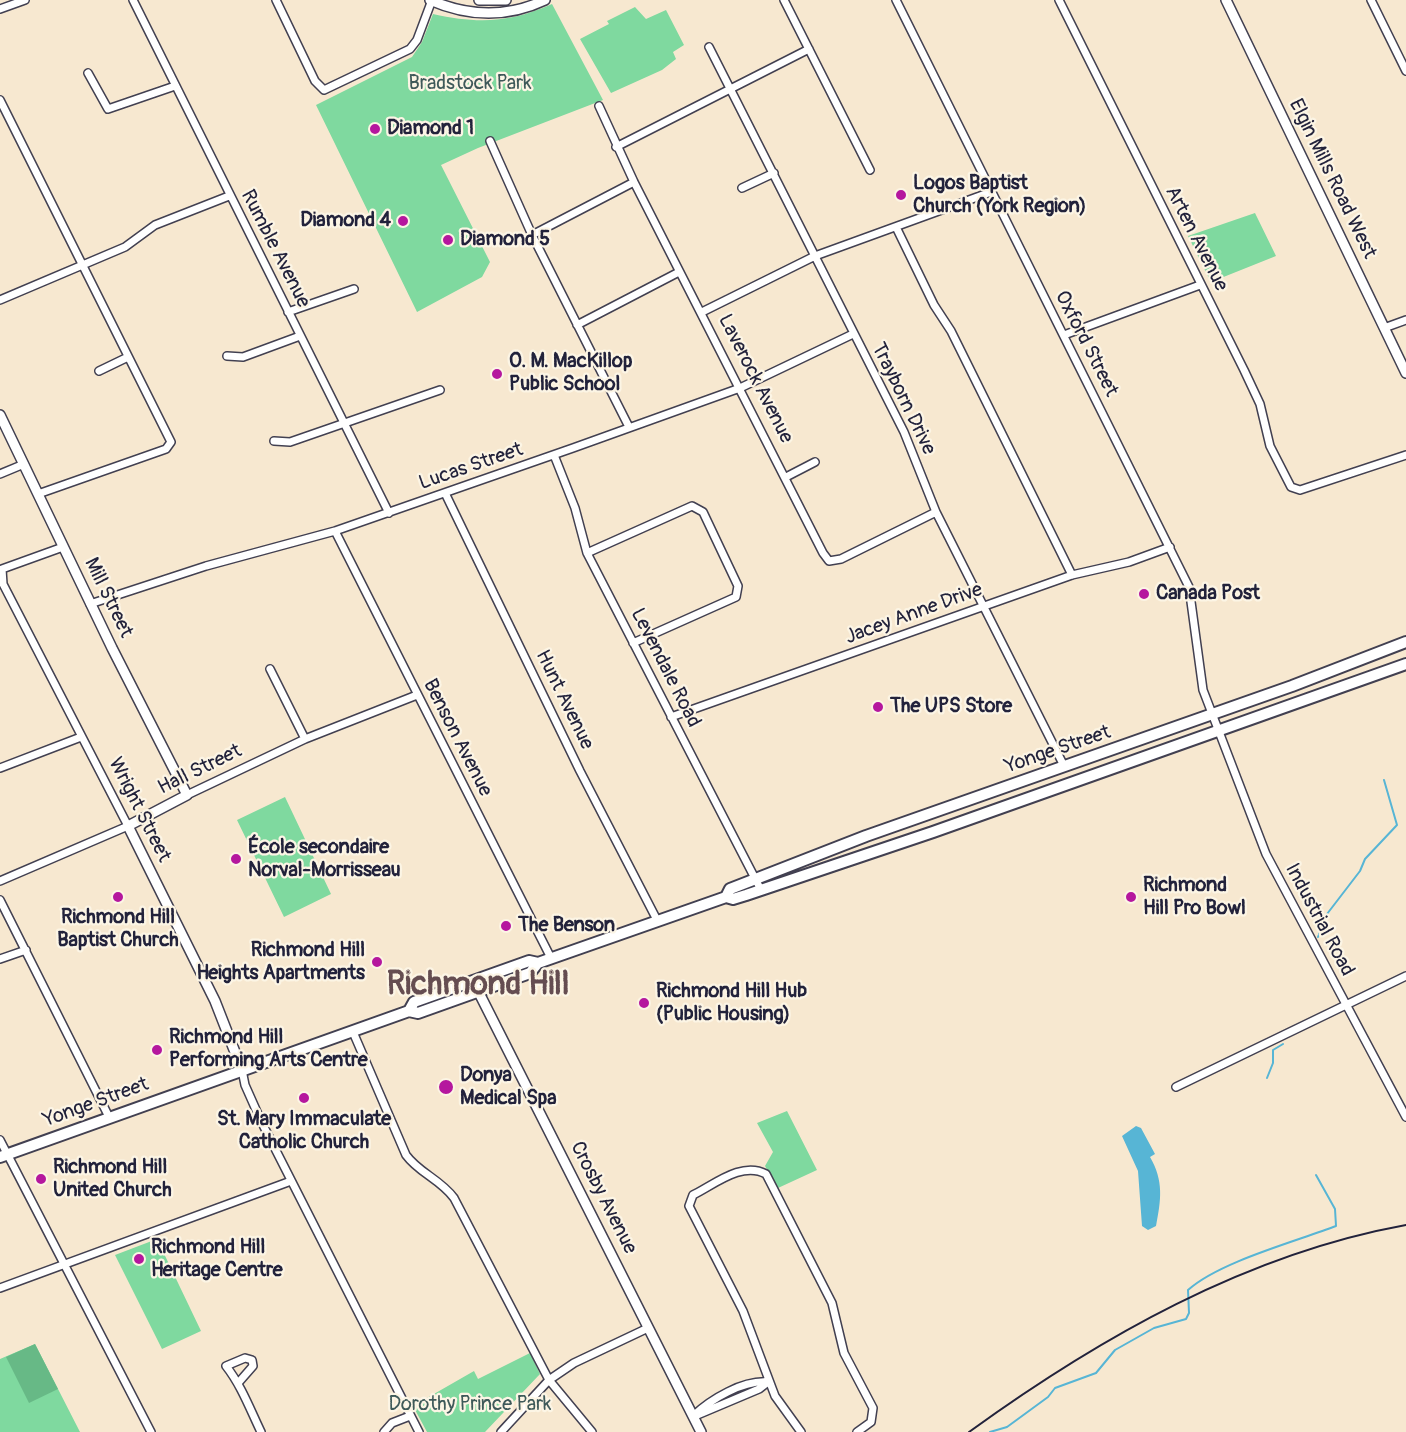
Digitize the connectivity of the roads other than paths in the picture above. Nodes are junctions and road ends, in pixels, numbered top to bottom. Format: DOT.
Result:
graph roads {
  1 [pos="25,0"];
  2 [pos="133,0"];
  3 [pos="276,0"];
  4 [pos="431,0"];
  5 [pos="480,0"];
  6 [pos="506,0"];
  7 [pos="545,0"];
  8 [pos="784,0"];
  9 [pos="896,0"];
  10 [pos="1059,0"];
  11 [pos="1226,0"];
  12 [pos="1371,0"];
  13 [pos="0,9"];
  14 [pos="709,47"];
  15 [pos="808,49"];
  16 [pos="1406,71"];
  17 [pos="88,73"];
  18 [pos="175,86"];
  19 [pos="732,90"];
  20 [pos="0,100"];
  21 [pos="599,106"];
  22 [pos="490,141"];
  23 [pos="616,147"];
  24 [pos="870,170"];
  25 [pos="774,173"];
  26 [pos="633,182"];
  27 [pos="742,188"];
  28 [pos="991,192"];
  29 [pos="229,196"];
  30 [pos="896,227"];
  31 [pos="532,235"];
  32 [pos="815,256"];
  33 [pos="84,265"];
  34 [pos="679,272"];
  35 [pos="1200,285"];
  36 [pos="354,289"];
  37 [pos="0,300"];
  38 [pos="288,312"];
  39 [pos="702,312"];
  40 [pos="1406,320"];
  41 [pos="577,325"];
  42 [pos="1383,328"];
  43 [pos="853,334"];
  44 [pos="1064,335"];
  45 [pos="300,336"];
  46 [pos="227,356"];
  47 [pos="128,357"];
  48 [pos="99,371"];
  49 [pos="1406,373"];
  50 [pos="740,388"];
  51 [pos="440,390"];
  52 [pos="0,415"];
  53 [pos="345,424"];
  54 [pos="629,427"];
  55 [pos="274,441"];
  56 [pos="554,455"];
  57 [pos="1406,455"];
  58 [pos="815,462"];
  59 [pos="24,464"];
  60 [pos="0,474"];
  61 [pos="786,477"];
  62 [pos="445,493"];
  63 [pos="38,494"];
  64 [pos="936,512"];
  65 [pos="389,513"];
  66 [pos="335,531"];
  67 [pos="63,547"];
  68 [pos="1170,547"];
  69 [pos="587,553"];
  70 [pos="1072,575"];
  71 [pos="90,604"];
  72 [pos="982,607"];
  73 [pos="1406,642"];
  74 [pos="633,643"];
  75 [pos="1406,664"];
  76 [pos="270,669"];
  77 [pos="417,695"];
  78 [pos="1211,713"];
  79 [pos="671,717"];
  80 [pos="1218,730"];
  81 [pos="81,737"];
  82 [pos="305,739"];
  83 [pos="1064,766"];
  84 [pos="0,768"];
  85 [pos="187,795"];
  86 [pos="128,826"];
  87 [pos="0,881"];
  88 [pos="758,884"];
  89 [pos="0,900"];
  90 [pos="657,920"];
  91 [pos="26,950"];
  92 [pos="551,958"];
  93 [pos="0,959"];
  94 [pos="538,963"];
  95 [pos="1406,976"];
  96 [pos="473,981"];
  97 [pos="479,991"];
  98 [pos="1346,1006"];
  99 [pos="409,1011"];
  100 [pos="353,1032"];
  101 [pos="242,1070"];
  102 [pos="1176,1087"];
  103 [pos="109,1117"];
  104 [pos="1406,1118"];
  105 [pos="0,1140"];
  106 [pos="4,1156"];
  107 [pos="291,1181"];
  108 [pos="65,1264"];
  109 [pos="0,1288"];
  110 [pos="648,1328"];
  111 [pos="549,1380"];
  112 [pos="239,1382"];
  113 [pos="768,1382"];
  114 [pos="730,1392"];
  115 [pos="734,1400"];
  116 [pos="410,1416"];
  117 [pos="693,1416"];
  118 [pos="151,1432"];
  119 [pos="261,1432"];
  120 [pos="384,1432"];
  121 [pos="418,1432"];
  122 [pos="501,1432"];
  123 [pos="592,1432"];
  124 [pos="701,1432"];
  125 [pos="801,1432"];
  126 [pos="858,1432"];
  1 -- 13 [label="street"];
  2 -- 18 [label="street, Rumble Avenue"];
  3 -- 4 [label="street"];
  4 -- 7 [label="street"];
  5 -- 6 [label="street"];
  8 -- 15 [label="street"];
  9 -- 28 [label="street, Oxford Street"];
  10 -- 35 [label="street, Arten Avenue"];
  11 -- 42 [label="street, Elgin Mills Road West"];
  12 -- 16 [label="street"];
  14 -- 19 [label="street, Trayborn Drive"];
  15 -- 19 [label="street"];
  15 -- 24 [label="street"];
  17 -- 18 [label="street"];
  18 -- 29 [label="street, Rumble Avenue"];
  19 -- 23 [label="street"];
  19 -- 25 [label="street, Trayborn Drive"];
  20 -- 33 [label="street"];
  21 -- 23 [label="street, Laverock Avenue"];
  22 -- 31 [label="street"];
  23 -- 26 [label="street, Laverock Avenue"];
  25 -- 27 [label="street"];
  25 -- 32 [label="street, Trayborn Drive"];
  26 -- 31 [label="street"];
  26 -- 34 [label="street, Laverock Avenue"];
  28 -- 30 [label="street"];
  28 -- 44 [label="street, Oxford Street"];
  29 -- 33 [label="street"];
  29 -- 38 [label="street, Rumble Avenue"];
  30 -- 32 [label="street"];
  30 -- 70 [label="street"];
  31 -- 41 [label="street"];
  32 -- 39 [label="street"];
  32 -- 43 [label="street, Trayborn Drive"];
  33 -- 37 [label="street"];
  33 -- 47 [label="street"];
  34 -- 39 [label="street, Laverock Avenue"];
  34 -- 41 [label="street"];
  35 -- 44 [label="street"];
  35 -- 57 [label="street, Arten Avenue"];
  36 -- 38 [label="street"];
  38 -- 45 [label="street, Rumble Avenue"];
  39 -- 50 [label="street, Laverock Avenue"];
  40 -- 42 [label="street"];
  41 -- 54 [label="street"];
  42 -- 49 [label="street, Elgin Mills Road West"];
  43 -- 50 [label="street, Lucas Street"];
  43 -- 64 [label="street, Trayborn Drive"];
  44 -- 68 [label="street, Oxford Street"];
  45 -- 46 [label="street"];
  45 -- 53 [label="street, Rumble Avenue"];
  47 -- 48 [label="street"];
  47 -- 63 [label="street"];
  50 -- 54 [label="street, Lucas Street"];
  50 -- 61 [label="street, Laverock Avenue"];
  51 -- 53 [label="street"];
  52 -- 59 [label="street, Mill Street"];
  53 -- 55 [label="street"];
  53 -- 65 [label="street, Rumble Avenue"];
  54 -- 56 [label="street, Lucas Street"];
  56 -- 62 [label="street, Lucas Street"];
  56 -- 69 [label="street, Levendale Road"];
  58 -- 61 [label="street"];
  59 -- 60 [label="street"];
  59 -- 63 [label="street, Mill Street"];
  61 -- 64 [label="street, Laverock Avenue"];
  62 -- 65 [label="street, Lucas Street"];
  62 -- 90 [label="street, Hunt Avenue"];
  63 -- 67 [label="street, Mill Street"];
  64 -- 72 [label="street, Trayborn Drive"];
  65 -- 66 [label="street, Lucas Street"];
  66 -- 71 [label="street, Lucas Street"];
  66 -- 77 [label="street, Benson Avenue"];
  67 -- 71 [label="street, Mill Street"];
  67 -- 81 [label="street, Wright Street"];
  68 -- 70 [label="street, Jacey Anne Drive"];
  68 -- 78 [label="street, Oxford Street"];
  69 -- 74 [label="street, Levendale Road"];
  69 -- 74 [label="street"];
  70 -- 72 [label="street, Jacey Anne Drive"];
  71 -- 85 [label="street, Mill Street"];
  72 -- 79 [label="street, Jacey Anne Drive"];
  72 -- 83 [label="street, Trayborn Drive"];
  73 -- 78 [label="main road, Yonge Street"];
  74 -- 79 [label="street, Levendale Road"];
  75 -- 80 [label="main road, Yonge Street"];
  76 -- 82 [label="street"];
  77 -- 82 [label="street, Hall Street"];
  77 -- 92 [label="street, Benson Avenue"];
  78 -- 80 [label="street, Industrial Road"];
  78 -- 83 [label="main road, Yonge Street"];
  79 -- 88 [label="street, Levendale Road"];
  80 -- 88 [label="main road, Yonge Street"];
  80 -- 98 [label="street, Industrial Road"];
  81 -- 84 [label="street"];
  81 -- 86 [label="street, Wright Street"];
  82 -- 85 [label="street, Hall Street"];
  83 -- 88 [label="main road, Yonge Street"];
  85 -- 86 [label="street, Hall Street"];
  86 -- 87 [label="street, Hall Street"];
  86 -- 101 [label="street, Wright Street"];
  88 -- 90 [label="main road, Yonge Street"];
  89 -- 91 [label="street"];
  90 -- 92 [label="main road, Yonge Street"];
  91 -- 93 [label="street"];
  91 -- 103 [label="street"];
  92 -- 94 [label="main road, Yonge Street"];
  94 -- 96 [label="main road, Yonge Street"];
  94 -- 97 [label="main road, Yonge Street"];
  95 -- 98 [label="street"];
  96 -- 97 [label="street, Crosby Avenue"];
  96 -- 99 [label="main road, Yonge Street"];
  97 -- 99 [label="main road, Yonge Street"];
  97 -- 110 [label="street, Crosby Avenue"];
  98 -- 102 [label="street"];
  98 -- 104 [label="street, Industrial Road"];
  99 -- 100 [label="main road, Yonge Street"];
  100 -- 101 [label="main road, Yonge Street"];
  100 -- 111 [label="street"];
  101 -- 103 [label="main road, Yonge Street"];
  101 -- 107 [label="street"];
  103 -- 106 [label="main road, Yonge Street"];
  105 -- 106 [label="street"];
  106 -- 108 [label="street"];
  107 -- 108 [label="street"];
  107 -- 116 [label="street"];
  108 -- 109 [label="street"];
  108 -- 118 [label="street"];
  110 -- 111 [label="street"];
  110 -- 117 [label="street, Crosby Avenue"];
  111 -- 122 [label="street"];
  111 -- 123 [label="street"];
  112 -- 119 [label="street"];
  113 -- 114 [label="street"];
  113 -- 115 [label="street"];
  113 -- 125 [label="street"];
  113 -- 126 [label="street"];
  114 -- 115 [label="street"];
  114 -- 117 [label="street"];
  115 -- 117 [label="street"];
  116 -- 120 [label="street"];
  116 -- 121 [label="street"];
  117 -- 124 [label="street, Crosby Avenue"];
}
